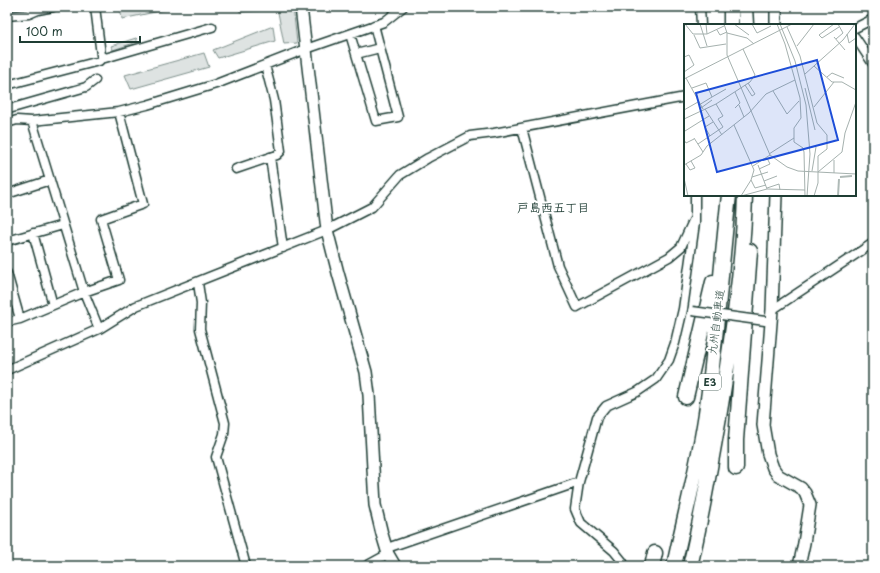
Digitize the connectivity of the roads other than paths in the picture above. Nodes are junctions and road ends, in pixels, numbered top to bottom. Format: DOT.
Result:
graph roads {
  1 [pos="53,7"];
  2 [pos="94,7"];
  3 [pos="301,7"];
  4 [pos="403,7"];
  5 [pos="700,7"];
  6 [pos="731,7"];
  7 [pos="745,7"];
  8 [pos="776,7"];
  9 [pos="7,16"];
  10 [pos="873,19"];
  11 [pos="701,24"];
  12 [pos="731,24"];
  13 [pos="746,24"];
  14 [pos="776,24"];
  15 [pos="374,25"];
  16 [pos="212,27"];
  17 [pos="856,28"];
  18 [pos="350,34"];
  19 [pos="856,38"];
  20 [pos="380,48"];
  21 [pos="306,49"];
  22 [pos="356,54"];
  23 [pos="103,57"];
  24 [pos="873,64"];
  25 [pos="265,65"];
  26 [pos="95,80"];
  27 [pos="7,85"];
  28 [pos="684,97"];
  29 [pos="8,106"];
  30 [pos="119,112"];
  31 [pos="17,120"];
  32 [pos="32,121"];
  33 [pos="7,123"];
  34 [pos="522,128"];
  35 [pos="270,157"];
  36 [pos="236,169"];
  37 [pos="50,180"];
  38 [pos="7,194"];
  39 [pos="695,196"];
  40 [pos="729,196"];
  41 [pos="745,196"];
  42 [pos="751,196"];
  43 [pos="776,196"];
  44 [pos="695,216"];
  45 [pos="63,225"];
  46 [pos="327,230"];
  47 [pos="33,233"];
  48 [pos="725,235"];
  49 [pos="7,240"];
  50 [pos="873,243"];
  51 [pos="283,248"];
  52 [pos="7,273"];
  53 [pos="198,282"];
  54 [pos="84,292"];
  55 [pos="53,305"];
  56 [pos="683,309"];
  57 [pos="772,310"];
  58 [pos="20,319"];
  59 [pos="768,321"];
  60 [pos="7,322"];
  61 [pos="99,328"];
  62 [pos="7,370"];
  63 [pos="686,397"];
  64 [pos="736,468"];
  65 [pos="579,482"];
  66 [pos="388,551"];
  67 [pos="246,566"];
  68 [pos="366,566"];
  69 [pos="395,566"];
  70 [pos="623,566"];
  71 [pos="674,566"];
  72 [pos="690,566"];
  73 [pos="799,566"];
  1 -- 9 [label="street"];
  2 -- 23 [label="street"];
  3 -- 21 [label="street"];
  4 -- 15 [label="street"];
  5 -- 11 [label="street"];
  6 -- 12 [label="highway"];
  7 -- 13 [label="highway"];
  8 -- 14 [label="street"];
  10 -- 17 [label="street"];
  15 -- 18 [label="street"];
  15 -- 20 [label="street"];
  16 -- 23 [label="street"];
  18 -- 21 [label="street"];
  18 -- 22 [label="street"];
  19 -- 24 [label="street"];
  20 -- 22 [label="street"];
  20 -- 22 [label="street"];
  21 -- 25 [label="street"];
  21 -- 46 [label="street"];
  23 -- 27 [label="street"];
  25 -- 30 [label="street"];
  25 -- 35 [label="street"];
  26 -- 29 [label="street"];
  28 -- 34 [label="street"];
  29 -- 31 [label="street"];
  30 -- 32 [label="street"];
  30 -- 54 [label="street"];
  31 -- 32 [label="street"];
  31 -- 33 [label="street"];
  32 -- 37 [label="street"];
  34 -- 44 [label="street"];
  34 -- 46 [label="street"];
  35 -- 36 [label="street"];
  35 -- 51 [label="street"];
  37 -- 38 [label="street"];
  37 -- 45 [label="street"];
  39 -- 44 [label="street"];
  40 -- 48 [label="highway, 九州自動車道 / E3"];
  41 -- 72 [label="highway, 九州自動車道 / E3"];
  42 -- 64 [label="highway"];
  43 -- 57 [label="street"];
  44 -- 56 [label="street"];
  45 -- 47 [label="street"];
  45 -- 54 [label="street"];
  46 -- 51 [label="street"];
  46 -- 66 [label="street"];
  47 -- 49 [label="street"];
  47 -- 55 [label="street"];
  48 -- 63 [label="highway"];
  48 -- 71 [label="highway, 九州自動車道 / E3"];
  50 -- 57 [label="street"];
  51 -- 53 [label="street"];
  52 -- 58 [label="street"];
  53 -- 61 [label="street"];
  53 -- 67 [label="street"];
  54 -- 55 [label="street"];
  54 -- 61 [label="street"];
  55 -- 58 [label="street"];
  56 -- 59 [label="street, bridge"];
  56 -- 65 [label="street"];
  57 -- 59 [label="street"];
  58 -- 60 [label="street"];
  59 -- 73 [label="street"];
  61 -- 62 [label="street"];
  65 -- 66 [label="street"];
  65 -- 70 [label="street"];
  66 -- 68 [label="street"];
  66 -- 69 [label="street"];
}
